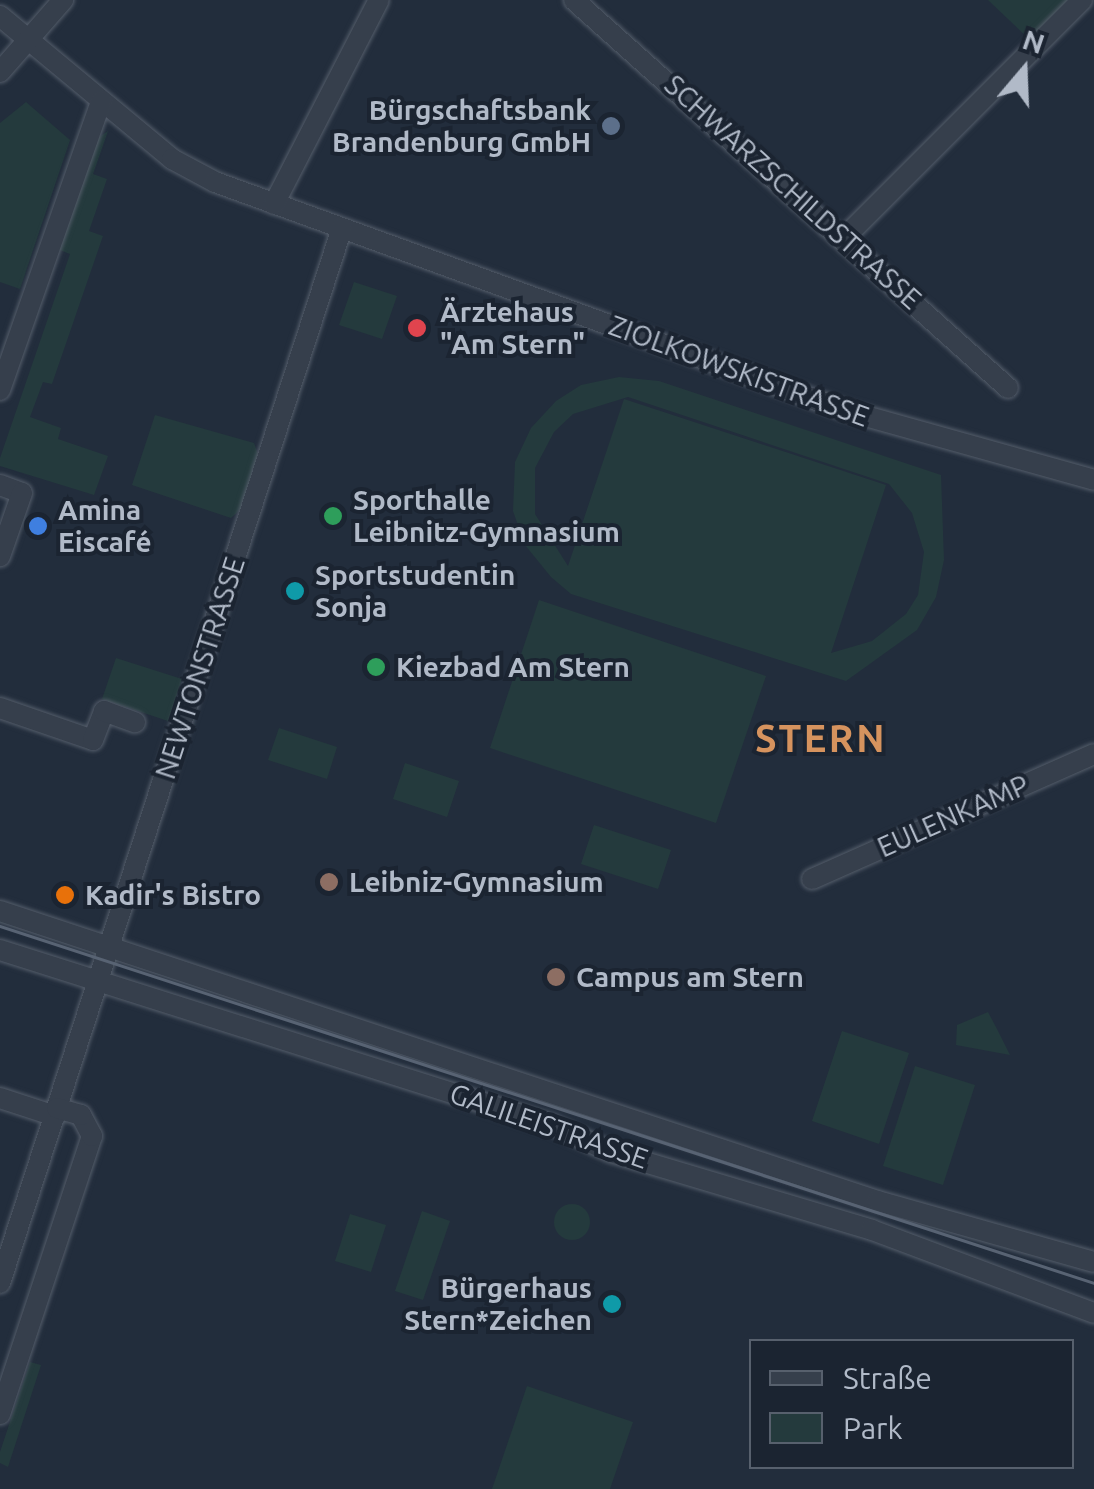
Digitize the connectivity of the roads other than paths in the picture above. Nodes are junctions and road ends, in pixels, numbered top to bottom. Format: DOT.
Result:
graph roads {
  1 [pos="63,0"];
  2 [pos="379,0"];
  3 [pos="574,0"];
  4 [pos="1082,0"];
  5 [pos="0,16"];
  6 [pos="29,40"];
  7 [pos="0,72"];
  8 [pos="101,101"];
  9 [pos="274,204"];
  10 [pos="342,228"];
  11 [pos="846,236"];
  12 [pos="1008,388"];
  13 [pos="0,390"];
  14 [pos="1094,480"];
  15 [pos="0,485"];
  16 [pos="4,530"];
  17 [pos="0,556"];
  18 [pos="0,708"];
  19 [pos="134,722"];
  20 [pos="1094,754"];
  21 [pos="812,879"];
  22 [pos="0,911"];
  23 [pos="110,944"];
  24 [pos="0,950"];
  25 [pos="98,984"];
  26 [pos="0,1098"];
  27 [pos="56,1112"];
  28 [pos="1094,1262"];
  29 [pos="0,1283"];
  30 [pos="1094,1313"];
  31 [pos="0,1414"];
  1 -- 6 [label="street"];
  2 -- 9 [label="street"];
  3 -- 11 [label="street, SCHWARZSCHILDSTRASSE"];
  4 -- 11 [label="street"];
  5 -- 6 [label="street, ZIOLKOWSKISTRASSE"];
  6 -- 7 [label="street"];
  6 -- 8 [label="street, ZIOLKOWSKISTRASSE"];
  8 -- 9 [label="street, ZIOLKOWSKISTRASSE"];
  8 -- 13 [label="street"];
  9 -- 10 [label="street, ZIOLKOWSKISTRASSE"];
  10 -- 14 [label="street, ZIOLKOWSKISTRASSE"];
  10 -- 23 [label="street, NEWTONSTRASSE"];
  11 -- 12 [label="street, SCHWARZSCHILDSTRASSE"];
  15 -- 16 [label="street"];
  16 -- 17 [label="street"];
  18 -- 19 [label="street"];
  20 -- 21 [label="street, EULENKAMP"];
  22 -- 23 [label="street, GALILEISTRASSE"];
  23 -- 25 [label="street, NEWTONSTRASSE"];
  23 -- 28 [label="street, GALILEISTRASSE"];
  24 -- 25 [label="street, GALILEISTRASSE"];
  25 -- 27 [label="street, NEWTONSTRASSE"];
  25 -- 30 [label="street, GALILEISTRASSE"];
  26 -- 27 [label="street"];
  27 -- 29 [label="street, NEWTONSTRASSE"];
  27 -- 31 [label="street"];
}
